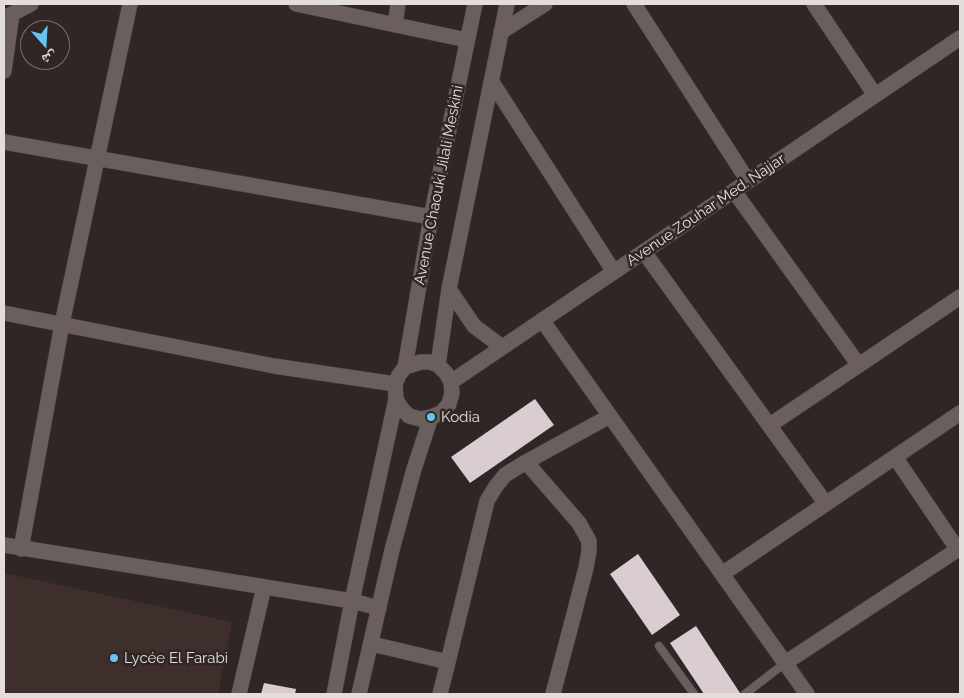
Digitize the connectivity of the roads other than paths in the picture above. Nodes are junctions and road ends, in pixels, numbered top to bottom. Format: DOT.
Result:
graph roads {
  1 [pos="31,4"];
  2 [pos="130,4"];
  3 [pos="296,4"];
  4 [pos="398,4"];
  5 [pos="475,4"];
  6 [pos="507,4"];
  7 [pos="545,4"];
  8 [pos="634,4"];
  9 [pos="814,4"];
  10 [pos="340,8"];
  11 [pos="8,16"];
  12 [pos="394,25"];
  13 [pos="501,32"];
  14 [pos="960,38"];
  15 [pos="467,40"];
  16 [pos="4,71"];
  17 [pos="492,82"];
  18 [pos="875,95"];
  19 [pos="4,142"];
  20 [pos="96,158"];
  21 [pos="748,182"];
  22 [pos="734,191"];
  23 [pos="431,218"];
  24 [pos="644,252"];
  25 [pos="614,272"];
  26 [pos="449,289"];
  27 [pos="960,296"];
  28 [pos="4,313"];
  29 [pos="542,320"];
  30 [pos="62,324"];
  31 [pos="502,347"];
  32 [pos="858,364"];
  33 [pos="438,366"];
  34 [pos="405,367"];
  35 [pos="451,382"];
  36 [pos="396,391"];
  37 [pos="960,413"];
  38 [pos="610,416"];
  39 [pos="431,418"];
  40 [pos="770,425"];
  41 [pos="895,457"];
  42 [pos="526,462"];
  43 [pos="826,504"];
  44 [pos="4,545"];
  45 [pos="21,549"];
  46 [pos="959,549"];
  47 [pos="722,574"];
  48 [pos="264,587"];
  49 [pos="352,601"];
  50 [pos="379,608"];
  51 [pos="372,644"];
  52 [pos="658,646"];
  53 [pos="448,662"];
  54 [pos="785,663"];
  55 [pos="239,694"];
  56 [pos="334,694"];
  57 [pos="360,694"];
  58 [pos="440,694"];
  59 [pos="553,694"];
  60 [pos="694,694"];
  61 [pos="744,694"];
  62 [pos="807,694"];
  1 -- 11 [label="street"];
  2 -- 20 [label="street"];
  3 -- 10 [label="street"];
  4 -- 12 [label="street"];
  5 -- 15 [label="street, Avenue Chaouki Jilali Meskini"];
  6 -- 13 [label="street, Avenue Chaouki Jilali Meskini"];
  7 -- 13 [label="street"];
  8 -- 21 [label="street"];
  9 -- 18 [label="street"];
  10 -- 12 [label="street"];
  11 -- 16 [label="street"];
  12 -- 15 [label="street"];
  13 -- 17 [label="street, Avenue Chaouki Jilali Meskini"];
  14 -- 18 [label="street, Avenue Zouhar Med. Najjar"];
  15 -- 23 [label="street, Avenue Chaouki Jilali Meskini"];
  17 -- 25 [label="street"];
  17 -- 26 [label="street, Avenue Chaouki Jilali Meskini"];
  18 -- 21 [label="street, Avenue Zouhar Med. Najjar"];
  19 -- 20 [label="street"];
  20 -- 23 [label="street"];
  20 -- 30 [label="street"];
  21 -- 22 [label="street, Avenue Zouhar Med. Najjar"];
  22 -- 24 [label="street, Avenue Zouhar Med. Najjar"];
  22 -- 32 [label="street"];
  23 -- 34 [label="street, Avenue Chaouki Jilali Meskini"];
  24 -- 25 [label="street, Avenue Zouhar Med. Najjar"];
  24 -- 40 [label="street"];
  25 -- 29 [label="street, Avenue Zouhar Med. Najjar"];
  26 -- 31 [label="street"];
  26 -- 33 [label="street, Avenue Chaouki Jilali Meskini"];
  27 -- 32 [label="street"];
  28 -- 30 [label="street"];
  29 -- 31 [label="street, Avenue Zouhar Med. Najjar"];
  29 -- 38 [label="street"];
  30 -- 36 [label="street"];
  30 -- 45 [label="street"];
  31 -- 35 [label="street, Avenue Zouhar Med. Najjar"];
  32 -- 40 [label="street"];
  33 -- 34 [label="street"];
  33 -- 35 [label="street"];
  34 -- 36 [label="street"];
  35 -- 39 [label="street"];
  36 -- 39 [label="street"];
  36 -- 49 [label="street"];
  37 -- 41 [label="street"];
  38 -- 42 [label="street"];
  38 -- 47 [label="street"];
  39 -- 50 [label="street"];
  40 -- 43 [label="street"];
  41 -- 43 [label="street"];
  41 -- 46 [label="street"];
  42 -- 53 [label="street"];
  42 -- 59 [label="street"];
  43 -- 47 [label="street"];
  44 -- 45 [label="street"];
  45 -- 48 [label="street"];
  46 -- 54 [label="street"];
  47 -- 54 [label="street"];
  48 -- 49 [label="street"];
  48 -- 55 [label="street"];
  49 -- 50 [label="street"];
  49 -- 56 [label="street"];
  50 -- 51 [label="street"];
  51 -- 53 [label="street"];
  51 -- 57 [label="street"];
  52 -- 60 [label="lane"];
  53 -- 58 [label="street"];
  54 -- 61 [label="lane"];
  54 -- 62 [label="street"];
}
